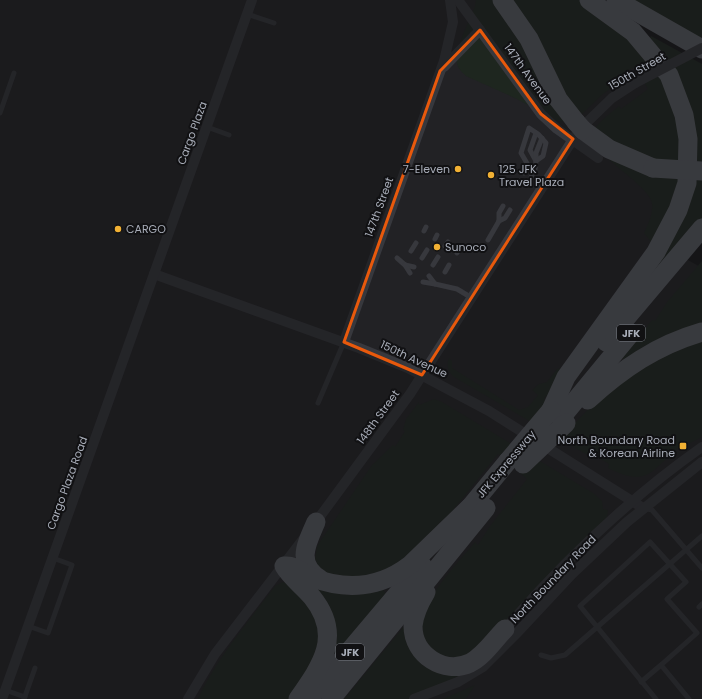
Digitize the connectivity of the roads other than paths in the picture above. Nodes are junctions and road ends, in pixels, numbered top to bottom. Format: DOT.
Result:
graph roads {
  1 [pos="252,0"];
  2 [pos="450,0"];
  3 [pos="458,0"];
  4 [pos="502,0"];
  5 [pos="589,0"];
  6 [pos="616,0"];
  7 [pos="247,14"];
  8 [pos="274,23"];
  9 [pos="656,23"];
  10 [pos="480,30"];
  11 [pos="702,49"];
  12 [pos="702,53"];
  13 [pos="440,71"];
  14 [pos="14,73"];
  15 [pos="0,113"];
  16 [pos="207,127"];
  17 [pos="536,133"];
  18 [pos="229,135"];
  19 [pos="573,139"];
  20 [pos="598,158"];
  21 [pos="536,161"];
  22 [pos="702,171"];
  23 [pos="524,172"];
  24 [pos="531,177"];
  25 [pos="503,206"];
  26 [pos="510,210"];
  27 [pos="499,220"];
  28 [pos="702,228"];
  29 [pos="488,240"];
  30 [pos="416,243"];
  31 [pos="702,248"];
  32 [pos="427,250"];
  33 [pos="411,251"];
  34 [pos="438,257"];
  35 [pos="397,258"];
  36 [pos="422,258"];
  37 [pos="405,265"];
  38 [pos="433,265"];
  39 [pos="449,265"];
  40 [pos="414,267"];
  41 [pos="445,272"];
  42 [pos="410,273"];
  43 [pos="154,274"];
  44 [pos="429,276"];
  45 [pos="423,282"];
  46 [pos="436,284"];
  47 [pos="472,298"];
  48 [pos="702,332"];
  49 [pos="344,342"];
  50 [pos="422,375"];
  51 [pos="318,403"];
  52 [pos="559,417"];
  53 [pos="702,447"];
  54 [pos="702,462"];
  55 [pos="516,465"];
  56 [pos="632,501"];
  57 [pos="470,507"];
  58 [pos="643,508"];
  59 [pos="316,522"];
  60 [pos="702,536"];
  61 [pos="456,545"];
  62 [pos="686,549"];
  63 [pos="52,558"];
  64 [pos="670,564"];
  65 [pos="284,566"];
  66 [pos="702,568"];
  67 [pos="324,582"];
  68 [pos="28,626"];
  69 [pos="596,627"];
  70 [pos="505,629"];
  71 [pos="541,655"];
  72 [pos="661,665"];
  73 [pos="34,668"];
  74 [pos="641,682"];
  75 [pos="4,695"];
  76 [pos="24,698"];
  77 [pos="188,699"];
  78 [pos="298,699"];
  79 [pos="309,699"];
  80 [pos="331,699"];
  81 [pos="414,699"];
  82 [pos="656,699"];
  83 [pos="688,699"];
  1 -- 7 [label="street, Cargo Plaza"];
  2 -- 13 [label="street"];
  3 -- 10 [label="street, 147th Avenue"];
  4 -- 22 [label="highway, bridge"];
  5 -- 52 [label="highway"];
  6 -- 9 [label="highway"];
  7 -- 8 [label="lane"];
  7 -- 16 [label="street, Cargo Plaza"];
  9 -- 11 [label="highway"];
  9 -- 12 [label="highway"];
  10 -- 13 [label="street, 147th Street"];
  10 -- 19 [label="street, 147th Avenue"];
  11 -- 19 [label="street, 150th Street, bridge"];
  13 -- 49 [label="street, 147th Street"];
  14 -- 15 [label="lane"];
  16 -- 18 [label="lane"];
  16 -- 43 [label="street, Cargo Plaza"];
  17 -- 21 [label="lane"];
  17 -- 21 [label="lane"];
  17 -- 23 [label="lane"];
  19 -- 20 [label="street, 147th Avenue"];
  19 -- 47 [label="street, 148th Street"];
  21 -- 24 [label="lane"];
  25 -- 27 [label="lane"];
  26 -- 27 [label="lane"];
  27 -- 29 [label="lane"];
  28 -- 52 [label="highway, JFK"];
  30 -- 33 [label="lane"];
  31 -- 52 [label="highway, JFK"];
  32 -- 36 [label="lane"];
  34 -- 38 [label="lane"];
  35 -- 37 [label="lane"];
  37 -- 40 [label="lane"];
  37 -- 42 [label="lane"];
  39 -- 41 [label="lane"];
  43 -- 49 [label="street, 150th Avenue"];
  43 -- 63 [label="street, Cargo Plaza Road"];
  44 -- 46 [label="lane"];
  45 -- 46 [label="lane"];
  46 -- 47 [label="lane"];
  47 -- 50 [label="street, 148th Street"];
  48 -- 52 [label="highway"];
  49 -- 50 [label="street, 150th Avenue"];
  49 -- 51 [label="lane, 147th Street"];
  50 -- 56 [label="street, 150th Avenue"];
  50 -- 59 [label="street, 148th Street"];
  52 -- 55 [label="highway, bridge"];
  53 -- 56 [label="street, North Boundary Road"];
  54 -- 58 [label="street, North Boundary Road"];
  55 -- 57 [label="highway, JFK Expressway / JFK"];
  55 -- 61 [label="highway, JFK Expressway / JFK"];
  56 -- 58 [label="street, 150th Avenue"];
  56 -- 70 [label="street, North Boundary Road"];
  57 -- 67 [label="highway"];
  57 -- 79 [label="highway, JFK Expressway / JFK"];
  58 -- 62 [label="lane"];
  58 -- 81 [label="street, North Boundary Road"];
  59 -- 65 [label="street, 148th Street"];
  59 -- 67 [label="highway"];
  60 -- 62 [label="lane"];
  61 -- 70 [label="highway"];
  61 -- 80 [label="highway, JFK Expressway / JFK"];
  62 -- 64 [label="lane"];
  62 -- 66 [label="lane"];
  63 -- 68 [label="street, Cargo Plaza Road"];
  63 -- 68 [label="lane"];
  64 -- 69 [label="lane"];
  64 -- 69 [label="lane"];
  64 -- 72 [label="lane"];
  65 -- 67 [label="highway"];
  65 -- 77 [label="street, 148th Street"];
  65 -- 78 [label="highway"];
  68 -- 75 [label="street, Cargo Plaza Road"];
  69 -- 71 [label="lane"];
  69 -- 74 [label="lane"];
  72 -- 74 [label="lane"];
  72 -- 83 [label="lane"];
  73 -- 76 [label="lane"];
  74 -- 82 [label="lane"];
  75 -- 76 [label="lane"];
}
